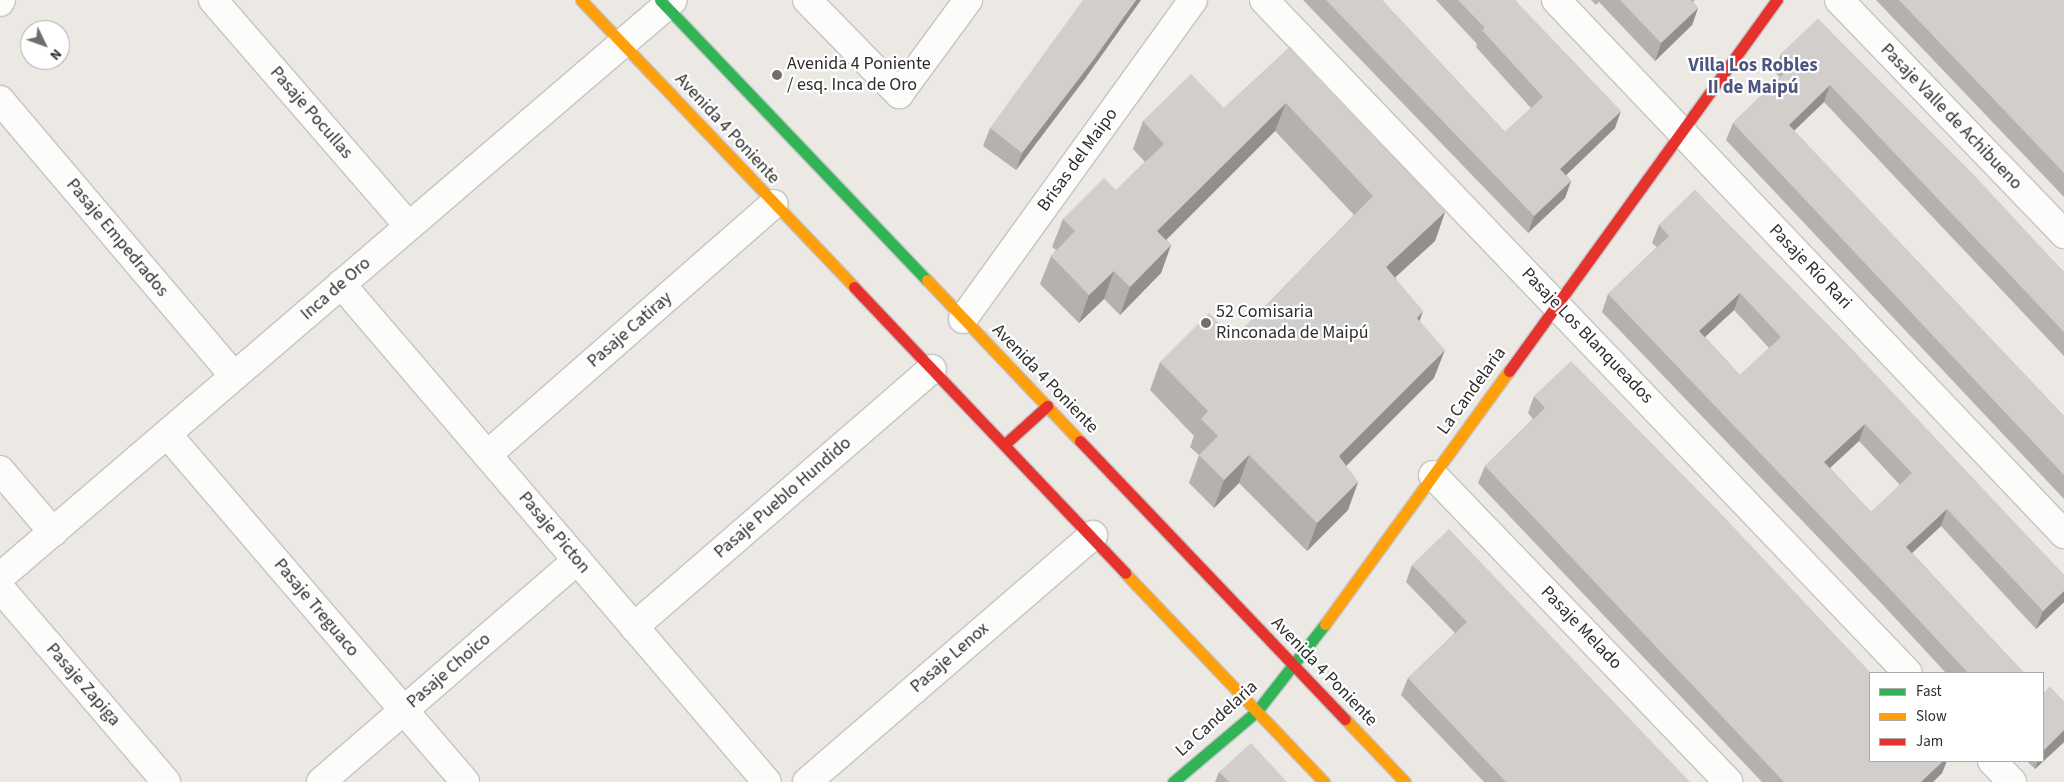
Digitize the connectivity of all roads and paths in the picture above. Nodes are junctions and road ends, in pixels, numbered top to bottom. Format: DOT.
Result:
graph roads {
  1 [pos="212,0"];
  2 [pos="581,0"];
  3 [pos="807,0"];
  4 [pos="968,0"];
  5 [pos="1193,0"];
  6 [pos="1264,0"];
  7 [pos="1556,0"];
  8 [pos="1777,0"];
  9 [pos="1839,0"];
  10 [pos="666,2"];
  11 [pos="622,44"];
  12 [pos="0,100"];
  13 [pos="1682,132"];
  14 [pos="774,204"];
  15 [pos="409,226"];
  16 [pos="2064,234"];
  17 [pos="341,284"];
  18 [pos="1556,305"];
  19 [pos="963,319"];
  20 [pos="932,369"];
  21 [pos="234,376"];
  22 [pos="1047,406"];
  23 [pos="168,434"];
  24 [pos="1005,444"];
  25 [pos="487,455"];
  26 [pos="0,470"];
  27 [pos="1433,475"];
  28 [pos="53,532"];
  29 [pos="2064,534"];
  30 [pos="1093,535"];
  31 [pos="577,560"];
  32 [pos="0,578"];
  33 [pos="0,588"];
  34 [pos="634,627"];
  35 [pos="1295,666"];
  36 [pos="1907,672"];
  37 [pos="403,710"];
  38 [pos="1257,711"];
  39 [pos="1993,762"];
  40 [pos="166,782"];
  41 [pos="321,782"];
  42 [pos="465,782"];
  43 [pos="767,782"];
  44 [pos="807,782"];
  45 [pos="1173,782"];
  46 [pos="1324,782"];
  47 [pos="1405,782"];
  48 [pos="1728,782"];
  49 [pos="2012,782"];
  1 -- 15 [label="street, Pasaje Pocullas"];
  2 -- 11 [label="street, Avenida 4 Poniente"];
  3 -- 4 [label="street"];
  5 -- 19 [label="street, Brisas del Maipo"];
  6 -- 18 [label="street, Pasaje Los Blanqueados"];
  7 -- 13 [label="street, Pasaje Río Rari"];
  8 -- 13 [label="street, La Candelaria"];
  9 -- 16 [label="street, Pasaje Valle de Achibueno"];
  10 -- 11 [label="street, Inca de Oro"];
  10 -- 19 [label="street, Avenida 4 Poniente"];
  11 -- 14 [label="street, Avenida 4 Poniente"];
  11 -- 15 [label="street, Inca de Oro"];
  12 -- 21 [label="street, Pasaje Empedrados"];
  13 -- 18 [label="street, La Candelaria"];
  13 -- 29 [label="street, Pasaje Río Rari"];
  14 -- 20 [label="street, Avenida 4 Poniente"];
  14 -- 25 [label="street, Pasaje Catiray"];
  15 -- 17 [label="street, Inca de Oro"];
  17 -- 21 [label="street, Inca de Oro"];
  17 -- 25 [label="street, Pasaje Picton"];
  18 -- 27 [label="street, La Candelaria"];
  18 -- 36 [label="street, Pasaje Los Blanqueados"];
  19 -- 22 [label="street, Avenida 4 Poniente"];
  20 -- 24 [label="street, Avenida 4 Poniente"];
  20 -- 34 [label="street, Pasaje Pueblo Hundido"];
  21 -- 23 [label="street, Inca de Oro"];
  22 -- 24 [label="street"];
  22 -- 35 [label="street, Avenida 4 Poniente"];
  23 -- 28 [label="street, Inca de Oro"];
  23 -- 37 [label="street, Pasaje Treguaco"];
  24 -- 30 [label="street, Avenida 4 Poniente"];
  25 -- 31 [label="street, Pasaje Picton"];
  26 -- 28 [label="street"];
  27 -- 35 [label="street, La Candelaria"];
  27 -- 48 [label="street, Pasaje Melado"];
  28 -- 32 [label="street, Inca de Oro"];
  30 -- 38 [label="street, Avenida 4 Poniente"];
  30 -- 44 [label="street, Pasaje Lenox"];
  31 -- 34 [label="street, Pasaje Picton"];
  31 -- 37 [label="street, Pasaje Choico"];
  33 -- 40 [label="street, Pasaje Zapiga"];
  34 -- 43 [label="street, Pasaje Picton"];
  35 -- 38 [label="street, La Candelaria"];
  35 -- 47 [label="street, Avenida 4 Poniente"];
  37 -- 41 [label="street, Pasaje Choico"];
  37 -- 42 [label="street, Pasaje Treguaco"];
  38 -- 45 [label="street, La Candelaria"];
  38 -- 46 [label="street, Avenida 4 Poniente"];
  39 -- 49 [label="street"];
}
